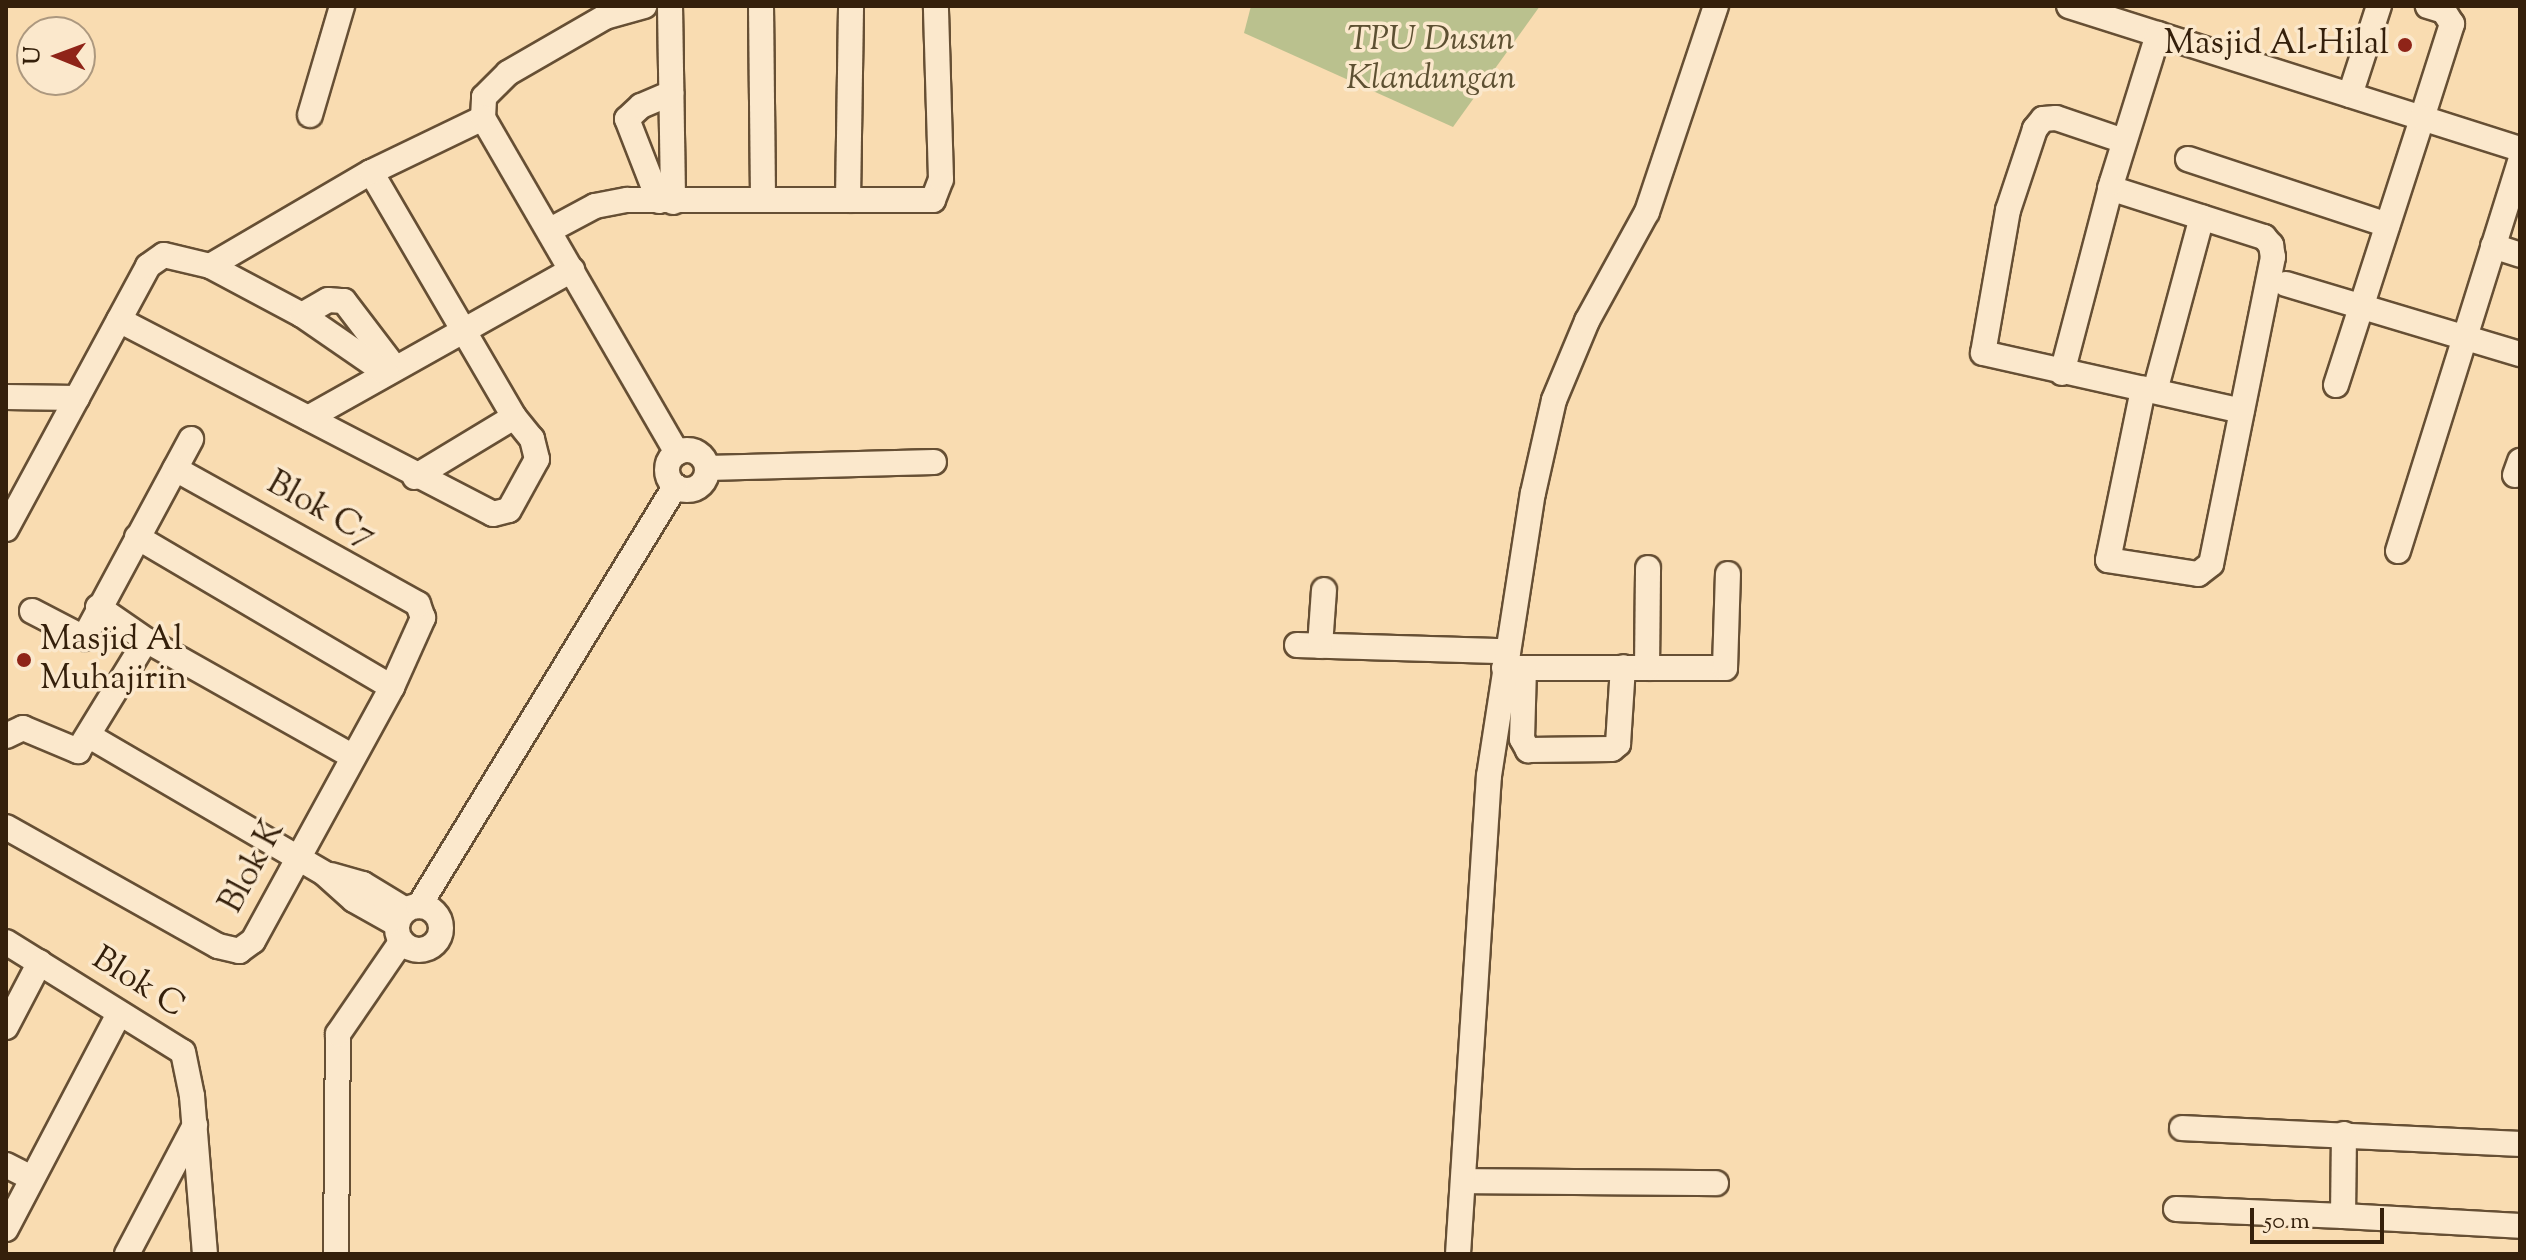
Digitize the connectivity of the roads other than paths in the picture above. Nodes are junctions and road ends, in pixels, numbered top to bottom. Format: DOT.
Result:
graph roads {
  1 [pos="342,6"];
  2 [pos="644,6"];
  3 [pos="670,6"];
  4 [pos="761,6"];
  5 [pos="851,6"];
  6 [pos="936,6"];
  7 [pos="1716,6"];
  8 [pos="2069,6"];
  9 [pos="2379,6"];
  10 [pos="2428,6"];
  11 [pos="2158,34"];
  12 [pos="671,93"];
  13 [pos="2350,95"];
  14 [pos="310,115"];
  15 [pos="483,118"];
  16 [pos="2422,118"];
  17 [pos="2124,141"];
  18 [pos="2519,149"];
  19 [pos="2188,159"];
  20 [pos="371,172"];
  21 [pos="2110,188"];
  22 [pos="664,190"];
  23 [pos="763,200"];
  24 [pos="848,200"];
  25 [pos="2202,217"];
  26 [pos="2387,225"];
  27 [pos="552,229"];
  28 [pos="2493,246"];
  29 [pos="2520,255"];
  30 [pos="210,266"];
  31 [pos="572,270"];
  32 [pos="2286,284"];
  33 [pos="2361,309"];
  34 [pos="302,315"];
  35 [pos="119,320"];
  36 [pos="466,329"];
  37 [pos="2462,340"];
  38 [pos="2520,354"];
  39 [pos="391,370"];
  40 [pos="2062,373"];
  41 [pos="2336,385"];
  42 [pos="2149,390"];
  43 [pos="77,398"];
  44 [pos="8,403"];
  45 [pos="2242,411"];
  46 [pos="514,417"];
  47 [pos="308,418"];
  48 [pos="191,439"];
  49 [pos="677,453"];
  50 [pos="934,462"];
  51 [pos="707,468"];
  52 [pos="175,469"];
  53 [pos="415,477"];
  54 [pos="675,486"];
  55 [pos="6,529"];
  56 [pos="137,537"];
  57 [pos="2398,551"];
  58 [pos="1648,568"];
  59 [pos="1728,574"];
  60 [pos="1324,590"];
  61 [pos="98,607"];
  62 [pos="32,611"];
  63 [pos="423,618"];
  64 [pos="146,640"];
  65 [pos="1511,662"];
  66 [pos="1635,668"];
  67 [pos="392,687"];
  68 [pos="6,736"];
  69 [pos="91,737"];
  70 [pos="352,756"];
  71 [pos="6,827"];
  72 [pos="296,856"];
  73 [pos="406,921"];
  74 [pos="6,942"];
  75 [pos="40,962"];
  76 [pos="119,1014"];
  77 [pos="6,1027"];
  78 [pos="195,1125"];
  79 [pos="2182,1128"];
  80 [pos="2344,1134"];
  81 [pos="2520,1144"];
  82 [pos="6,1165"];
  83 [pos="30,1177"];
  84 [pos="1463,1181"];
  85 [pos="1716,1183"];
  86 [pos="2176,1209"];
  87 [pos="2343,1216"];
  88 [pos="2520,1226"];
  89 [pos="6,1229"];
  90 [pos="127,1254"];
  91 [pos="205,1254"];
  92 [pos="336,1254"];
  93 [pos="1458,1254"];
  1 -- 14 [label="street"];
  2 -- 15 [label="street"];
  3 -- 12 [label="street"];
  4 -- 23 [label="street"];
  5 -- 24 [label="street"];
  6 -- 24 [label="street"];
  7 -- 65 [label="street"];
  8 -- 11 [label="street"];
  9 -- 13 [label="street"];
  10 -- 16 [label="street"];
  11 -- 13 [label="street"];
  11 -- 17 [label="street"];
  12 -- 22 [label="street"];
  12 -- 22 [label="street"];
  13 -- 16 [label="street"];
  15 -- 20 [label="street"];
  15 -- 27 [label="street"];
  16 -- 18 [label="street"];
  16 -- 26 [label="street"];
  17 -- 21 [label="street"];
  17 -- 40 [label="street"];
  18 -- 28 [label="street"];
  19 -- 26 [label="street"];
  20 -- 30 [label="street"];
  20 -- 36 [label="street"];
  21 -- 25 [label="street"];
  21 -- 40 [label="street"];
  22 -- 23 [label="street"];
  22 -- 27 [label="street"];
  23 -- 24 [label="street"];
  25 -- 42 [label="street"];
  25 -- 45 [label="street"];
  26 -- 33 [label="street"];
  27 -- 31 [label="street"];
  28 -- 29 [label="street"];
  28 -- 37 [label="street"];
  30 -- 34 [label="street"];
  30 -- 35 [label="street"];
  31 -- 36 [label="street"];
  31 -- 49 [label="street"];
  32 -- 33 [label="street"];
  33 -- 37 [label="street"];
  33 -- 41 [label="street"];
  34 -- 39 [label="street"];
  34 -- 39 [label="street"];
  35 -- 43 [label="street"];
  35 -- 47 [label="street"];
  36 -- 39 [label="street"];
  36 -- 46 [label="street"];
  37 -- 38 [label="street"];
  37 -- 57 [label="street"];
  39 -- 47 [label="street"];
  40 -- 42 [label="street"];
  42 -- 45 [label="street"];
  42 -- 45 [label="street"];
  43 -- 44 [label="street"];
  43 -- 55 [label="street"];
  46 -- 53 [label="street"];
  46 -- 53 [label="street"];
  47 -- 53 [label="street"];
  48 -- 52 [label="street"];
  49 -- 51 [label="street"];
  49 -- 54 [label="street"];
  50 -- 51 [label="street"];
  51 -- 54 [label="street"];
  52 -- 56 [label="street"];
  52 -- 63 [label="street, Blok C7"];
  54 -- 73 [label="street"];
  56 -- 61 [label="street"];
  56 -- 67 [label="street"];
  58 -- 66 [label="street"];
  59 -- 66 [label="street"];
  60 -- 65 [label="street"];
  61 -- 62 [label="street"];
  61 -- 64 [label="street"];
  63 -- 67 [label="street, Blok K"];
  64 -- 69 [label="street"];
  64 -- 70 [label="street"];
  65 -- 66 [label="street"];
  65 -- 66 [label="street"];
  65 -- 84 [label="street"];
  67 -- 70 [label="street, Blok K"];
  68 -- 69 [label="street"];
  69 -- 72 [label="street"];
  70 -- 72 [label="street, Blok K"];
  71 -- 72 [label="street, Blok K"];
  72 -- 73 [label="street"];
  73 -- 92 [label="street"];
  74 -- 75 [label="street, Blok C"];
  75 -- 76 [label="street, Blok C"];
  75 -- 77 [label="street"];
  76 -- 78 [label="street, Blok C"];
  76 -- 83 [label="street"];
  78 -- 90 [label="street"];
  78 -- 91 [label="street, Blok C"];
  79 -- 80 [label="street"];
  80 -- 81 [label="street"];
  80 -- 87 [label="street"];
  82 -- 83 [label="street"];
  83 -- 89 [label="street"];
  84 -- 85 [label="street"];
  84 -- 93 [label="street"];
  86 -- 87 [label="street"];
  87 -- 88 [label="street"];
}
